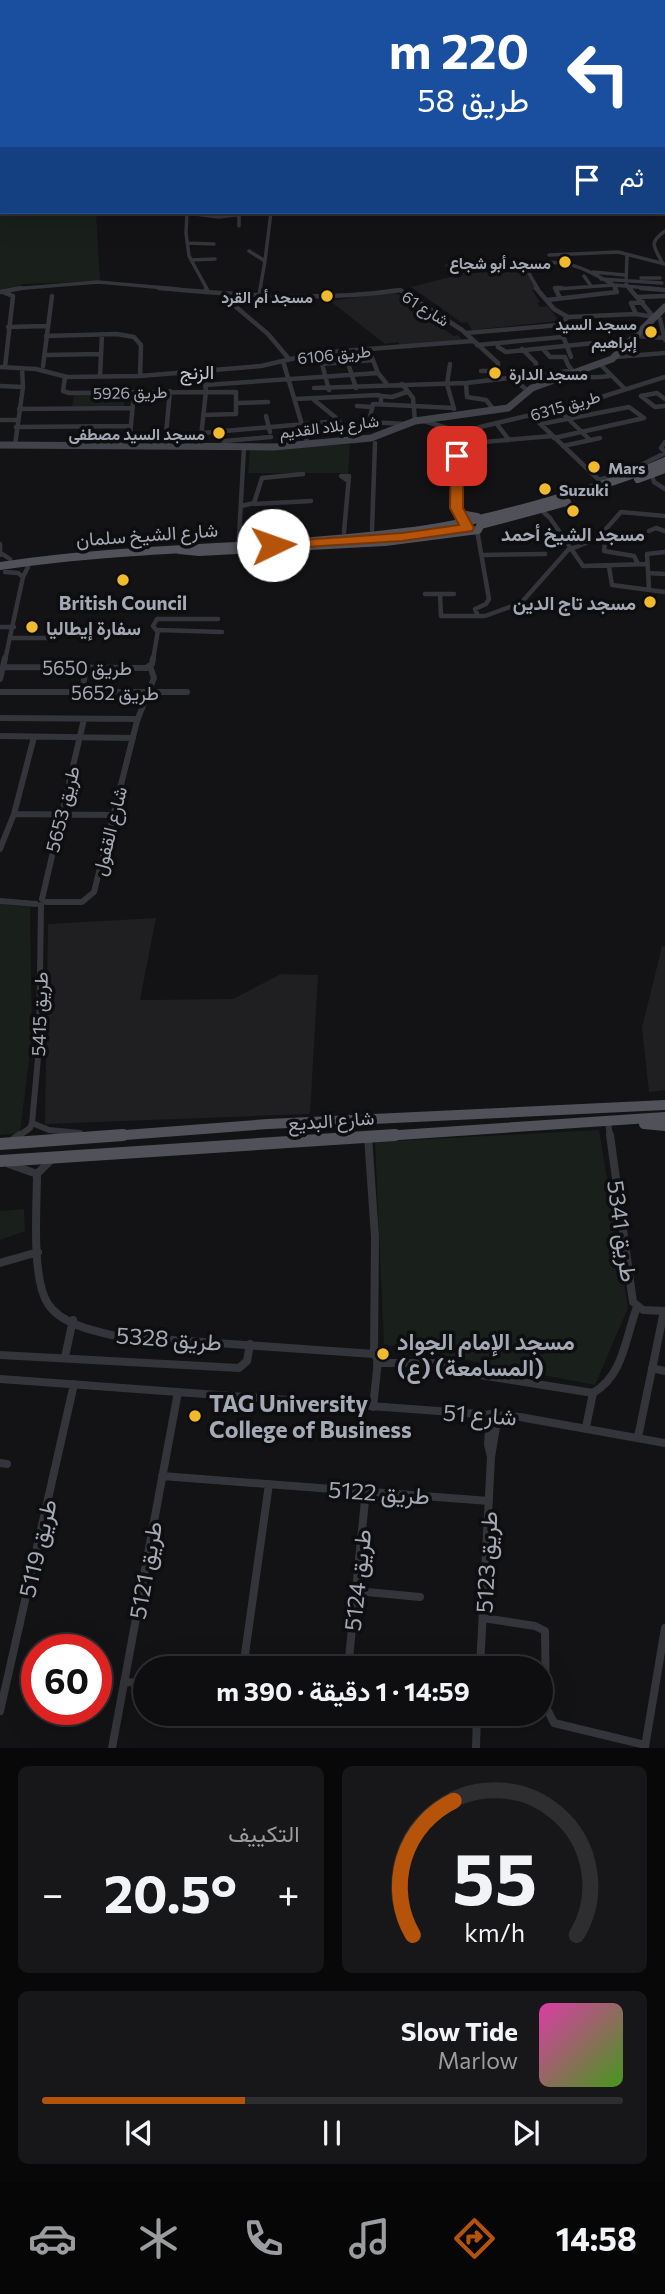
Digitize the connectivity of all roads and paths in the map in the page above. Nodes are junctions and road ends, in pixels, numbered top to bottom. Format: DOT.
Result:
graph roads {
  1 [pos="187,214"];
  2 [pos="210,214"];
  3 [pos="239,214"];
  4 [pos="271,214"];
  5 [pos="239,226"];
  6 [pos="665,231"];
  7 [pos="187,243"];
  8 [pos="214,244"];
  9 [pos="249,251"];
  10 [pos="627,255"];
  11 [pos="215,259"];
  12 [pos="191,260"];
  13 [pos="554,260"];
  14 [pos="265,261"];
  15 [pos="664,264"];
  16 [pos="593,272"];
  17 [pos="584,276"];
  18 [pos="598,278"];
  19 [pos="626,280"];
  20 [pos="661,281"];
  21 [pos="614,285"];
  22 [pos="573,286"];
  23 [pos="591,286"];
  24 [pos="665,290"];
  25 [pos="207,292"];
  26 [pos="0,293"];
  27 [pos="595,294"];
  28 [pos="220,295"];
  29 [pos="52,296"];
  30 [pos="581,296"];
  31 [pos="665,296"];
  32 [pos="259,297"];
  33 [pos="638,297"];
  34 [pos="560,299"];
  35 [pos="547,300"];
  36 [pos="643,302"];
  37 [pos="665,307"];
  38 [pos="636,314"];
  39 [pos="568,317"];
  40 [pos="0,318"];
  41 [pos="10,318"];
  42 [pos="659,321"];
  43 [pos="559,325"];
  44 [pos="8,327"];
  45 [pos="47,327"];
  46 [pos="646,327"];
  47 [pos="466,333"];
  48 [pos="102,334"];
  49 [pos="0,336"];
  50 [pos="7,336"];
  51 [pos="46,336"];
  52 [pos="636,336"];
  53 [pos="562,337"];
  54 [pos="665,339"];
  55 [pos="519,341"];
  56 [pos="475,343"];
  57 [pos="629,343"];
  58 [pos="568,348"];
  59 [pos="369,350"];
  60 [pos="344,351"];
  61 [pos="483,351"];
  62 [pos="523,351"];
  63 [pos="545,352"];
  64 [pos="665,353"];
  65 [pos="101,354"];
  66 [pos="45,355"];
  67 [pos="616,356"];
  68 [pos="531,357"];
  69 [pos="571,357"];
  70 [pos="286,360"];
  71 [pos="373,360"];
  72 [pos="347,362"];
  73 [pos="450,364"];
  74 [pos="600,365"];
  75 [pos="43,366"];
  76 [pos="3,367"];
  77 [pos="22,368"];
  78 [pos="204,370"];
  79 [pos="481,371"];
  80 [pos="498,371"];
  81 [pos="378,373"];
  82 [pos="571,373"];
  83 [pos="154,375"];
  84 [pos="351,375"];
  85 [pos="536,375"];
  86 [pos="140,376"];
  87 [pos="610,376"];
  88 [pos="65,377"];
  89 [pos="100,377"];
  90 [pos="324,377"];
  91 [pos="512,378"];
  92 [pos="290,379"];
  93 [pos="502,379"];
  94 [pos="664,379"];
  95 [pos="466,383"];
  96 [pos="388,384"];
  97 [pos="402,384"];
  98 [pos="447,384"];
  99 [pos="544,384"];
  100 [pos="0,386"];
  101 [pos="355,386"];
  102 [pos="23,387"];
  103 [pos="205,388"];
  104 [pos="314,388"];
  105 [pos="328,388"];
  106 [pos="625,388"];
  107 [pos="527,390"];
  108 [pos="170,391"];
  109 [pos="134,392"];
  110 [pos="155,392"];
  111 [pos="69,393"];
  112 [pos="407,393"];
  113 [pos="359,397"];
  114 [pos="332,398"];
  115 [pos="295,399"];
  116 [pos="313,399"];
  117 [pos="380,400"];
  118 [pos="665,400"];
  119 [pos="589,401"];
  120 [pos="268,402"];
  121 [pos="238,403"];
  122 [pos="411,405"];
  123 [pos="357,406"];
  124 [pos="665,406"];
  125 [pos="372,407"];
  126 [pos="556,407"];
  127 [pos="19,408"];
  128 [pos="67,408"];
  129 [pos="132,408"];
  130 [pos="507,408"];
  131 [pos="455,411"];
  132 [pos="495,411"];
  133 [pos="601,413"];
  134 [pos="530,414"];
  135 [pos="203,415"];
  136 [pos="266,416"];
  137 [pos="523,417"];
  138 [pos="570,419"];
  139 [pos="0,420"];
  140 [pos="18,420"];
  141 [pos="417,420"];
  142 [pos="339,421"];
  143 [pos="406,424"];
  144 [pos="496,424"];
  145 [pos="541,424"];
  146 [pos="302,425"];
  147 [pos="130,426"];
  148 [pos="16,427"];
  149 [pos="269,428"];
  150 [pos="582,432"];
  151 [pos="202,433"];
  152 [pos="466,434"];
  153 [pos="271,437"];
  154 [pos="553,437"];
  155 [pos="600,438"];
  156 [pos="509,440"];
  157 [pos="590,440"];
  158 [pos="355,441"];
  159 [pos="665,442"];
  160 [pos="375,443"];
  161 [pos="460,444"];
  162 [pos="0,445"];
  163 [pos="15,445"];
  164 [pos="308,445"];
  165 [pos="129,446"];
  166 [pos="165,446"];
  167 [pos="200,446"];
  168 [pos="222,446"];
  169 [pos="563,446"];
  170 [pos="274,447"];
  171 [pos="245,448"];
  172 [pos="665,453"];
  173 [pos="665,461"];
  174 [pos="665,468"];
  175 [pos="303,474"];
  176 [pos="652,475"];
  177 [pos="348,481"];
  178 [pos="599,483"];
  179 [pos="665,489"];
  180 [pos="311,501"];
  181 [pos="252,505"];
  182 [pos="241,506"];
  183 [pos="254,512"];
  184 [pos="542,512"];
  185 [pos="665,516"];
  186 [pos="461,521"];
  187 [pos="480,525"];
  188 [pos="372,530"];
  189 [pos="404,531"];
  190 [pos="649,531"];
  191 [pos="665,531"];
  192 [pos="344,532"];
  193 [pos="239,537"];
  194 [pos="384,540"];
  195 [pos="597,540"];
  196 [pos="0,544"];
  197 [pos="151,544"];
  198 [pos="572,548"];
  199 [pos="665,552"];
  200 [pos="0,554"];
  201 [pos="545,554"];
  202 [pos="482,555"];
  203 [pos="10,559"];
  204 [pos="0,561"];
  205 [pos="638,564"];
  206 [pos="647,564"];
  207 [pos="28,567"];
  208 [pos="608,567"];
  209 [pos="2,570"];
  210 [pos="648,573"];
  211 [pos="665,574"];
  212 [pos="23,577"];
  213 [pos="649,589"];
  214 [pos="665,592"];
  215 [pos="425,594"];
  216 [pos="440,594"];
  217 [pos="454,594"];
  218 [pos="478,616"];
  219 [pos="218,619"];
  220 [pos="0,627"];
  221 [pos="13,627"];
  222 [pos="155,628"];
  223 [pos="222,632"];
  224 [pos="11,638"];
  225 [pos="51,638"];
  226 [pos="150,666"];
  227 [pos="4,667"];
  228 [pos="86,667"];
  229 [pos="0,679"];
  230 [pos="150,691"];
  231 [pos="0,692"];
  232 [pos="82,692"];
  233 [pos="187,692"];
  234 [pos="0,718"];
  235 [pos="84,719"];
  236 [pos="138,719"];
  237 [pos="0,736"];
  238 [pos="34,737"];
  239 [pos="80,737"];
  240 [pos="133,738"];
  241 [pos="14,814"];
  242 [pos="61,814"];
  243 [pos="112,815"];
  244 [pos="0,849"];
  245 [pos="0,901"];
  246 [pos="41,903"];
  247 [pos="665,1105"];
  248 [pos="665,1117"];
  249 [pos="613,1122"];
  250 [pos="32,1123"];
  251 [pos="665,1126"];
  252 [pos="368,1135"];
  253 [pos="92,1136"];
  254 [pos="1,1144"];
  255 [pos="53,1157"];
  256 [pos="0,1162"];
  257 [pos="37,1174"];
  258 [pos="38,1252"];
  259 [pos="0,1262"];
  260 [pos="637,1307"];
  261 [pos="665,1311"];
  262 [pos="73,1321"];
  263 [pos="250,1345"];
  264 [pos="0,1355"];
  265 [pos="65,1357"];
  266 [pos="376,1358"];
  267 [pos="652,1368"];
  268 [pos="665,1371"];
  269 [pos="0,1379"];
  270 [pos="74,1384"];
  271 [pos="177,1392"];
  272 [pos="593,1393"];
  273 [pos="373,1407"];
  274 [pos="494,1415"];
  275 [pos="586,1427"];
  276 [pos="638,1437"];
  277 [pos="665,1443"];
  278 [pos="162,1476"];
  279 [pos="269,1484"];
  280 [pos="366,1491"];
  281 [pos="489,1501"];
  282 [pos="356,1591"];
  283 [pos="421,1597"];
  284 [pos="483,1618"];
  285 [pos="665,1628"];
  286 [pos="245,1656"];
  287 [pos="349,1656"];
  288 [pos="481,1656"];
  289 [pos="4,1672"];
  290 [pos="124,1682"];
  291 [pos="133,1683"];
  292 [pos="0,1711"];
  293 [pos="477,1726"];
  294 [pos="645,1746"];
  295 [pos="112,1748"];
  296 [pos="476,1748"];
  1 -- 7 [label="street"];
  2 -- 3 [label="street"];
  3 -- 5 [label="street"];
  4 -- 14 [label="street"];
  6 -- 15 [label="street"];
  7 -- 8 [label="street"];
  7 -- 12 [label="street"];
  9 -- 14 [label="street"];
  10 -- 13 [label="street"];
  10 -- 15 [label="street"];
  10 -- 19 [label="street"];
  11 -- 12 [label="street"];
  12 -- 25 [label="street"];
  13 -- 16 [label="street"];
  13 -- 35 [label="street"];
  14 -- 32 [label="street"];
  15 -- 20 [label="street"];
  16 -- 18 [label="street"];
  16 -- 19 [label="street"];
  17 -- 23 [label="street"];
  18 -- 19 [label="street"];
  18 -- 21 [label="street"];
  19 -- 20 [label="street"];
  19 -- 21 [label="street"];
  19 -- 24 [label="street"];
  19 -- 33 [label="street"];
  20 -- 24 [label="street"];
  21 -- 23 [label="street"];
  21 -- 27 [label="street"];
  22 -- 23 [label="street"];
  22 -- 30 [label="street"];
  22 -- 34 [label="street"];
  23 -- 27 [label="street"];
  25 -- 26 [label="street, شارع 61"];
  25 -- 28 [label="street, شارع 61"];
  26 -- 41 [label="street"];
  27 -- 30 [label="street"];
  28 -- 32 [label="street, شارع 61"];
  28 -- 70 [label="street"];
  29 -- 45 [label="street"];
  30 -- 34 [label="street"];
  31 -- 33 [label="street"];
  32 -- 47 [label="street, شارع 61"];
  33 -- 36 [label="street"];
  34 -- 35 [label="street"];
  35 -- 39 [label="street"];
  36 -- 38 [label="street"];
  36 -- 42 [label="street"];
  37 -- 42 [label="street, شارع بلاد القديم"];
  38 -- 39 [label="street"];
  38 -- 42 [label="street"];
  39 -- 43 [label="street"];
  40 -- 41 [label="street"];
  41 -- 44 [label="street"];
  42 -- 46 [label="street, شارع بلاد القديم"];
  42 -- 46 [label="street"];
  42 -- 54 [label="street"];
  43 -- 47 [label="street"];
  43 -- 53 [label="street"];
  44 -- 45 [label="street"];
  44 -- 50 [label="street"];
  45 -- 51 [label="street"];
  46 -- 52 [label="street, شارع بلاد القديم"];
  47 -- 56 [label="street, شارع 61"];
  48 -- 51 [label="street"];
  48 -- 65 [label="street"];
  48 -- 86 [label="street"];
  49 -- 50 [label="street"];
  50 -- 76 [label="street"];
  51 -- 66 [label="street"];
  52 -- 54 [label="street"];
  52 -- 57 [label="street, شارع بلاد القديم"];
  53 -- 55 [label="street, طريق 6106"];
  53 -- 58 [label="street"];
  55 -- 56 [label="street, طريق 6106"];
  55 -- 62 [label="street"];
  56 -- 59 [label="street, طريق 6106"];
  56 -- 61 [label="street, شارع 61"];
  57 -- 58 [label="street"];
  57 -- 67 [label="street, شارع بلاد القديم"];
  58 -- 63 [label="street"];
  58 -- 69 [label="street"];
  59 -- 60 [label="street, طريق 6106"];
  59 -- 71 [label="street"];
  60 -- 70 [label="street, طريق 6106"];
  60 -- 72 [label="street"];
  61 -- 62 [label="street"];
  61 -- 80 [label="street, شارع 61"];
  62 -- 63 [label="street"];
  62 -- 68 [label="street"];
  63 -- 68 [label="street"];
  63 -- 82 [label="street"];
  64 -- 67 [label="street"];
  65 -- 66 [label="street"];
  65 -- 89 [label="street"];
  66 -- 75 [label="street"];
  67 -- 74 [label="street, شارع بلاد القديم"];
  68 -- 85 [label="street"];
  70 -- 78 [label="street, طريق 6106"];
  70 -- 92 [label="street"];
  71 -- 72 [label="street, طريق 6106"];
  71 -- 81 [label="street"];
  72 -- 84 [label="street"];
  72 -- 90 [label="street, طريق 6106"];
  73 -- 98 [label="street"];
  74 -- 82 [label="street, شارع بلاد القديم"];
  74 -- 87 [label="street"];
  76 -- 77 [label="street, طريق 6106"];
  77 -- 88 [label="street, طريق 6106"];
  77 -- 102 [label="street"];
  78 -- 83 [label="street, طريق 6106"];
  78 -- 103 [label="street"];
  79 -- 80 [label="street"];
  80 -- 93 [label="street, شارع 61"];
  81 -- 84 [label="street"];
  81 -- 96 [label="street"];
  82 -- 85 [label="street"];
  82 -- 87 [label="street"];
  82 -- 99 [label="street, شارع بلاد القديم"];
  83 -- 86 [label="street, طريق 6106"];
  83 -- 110 [label="street"];
  84 -- 90 [label="street"];
  84 -- 101 [label="street"];
  85 -- 91 [label="street"];
  85 -- 99 [label="street"];
  86 -- 89 [label="street, طريق 6106"];
  87 -- 106 [label="street"];
  88 -- 89 [label="street, طريق 6106"];
  88 -- 111 [label="street"];
  90 -- 92 [label="street"];
  90 -- 105 [label="street"];
  91 -- 93 [label="street"];
  91 -- 107 [label="street"];
  92 -- 103 [label="street"];
  92 -- 115 [label="street"];
  93 -- 95 [label="street"];
  94 -- 106 [label="street, طريق 6315"];
  95 -- 98 [label="street"];
  95 -- 132 [label="street"];
  96 -- 97 [label="street"];
  96 -- 101 [label="street"];
  97 -- 98 [label="street"];
  97 -- 112 [label="street"];
  98 -- 131 [label="street"];
  99 -- 107 [label="street, شارع بلاد القديم"];
  100 -- 102 [label="street"];
  101 -- 105 [label="street"];
  101 -- 113 [label="street"];
  102 -- 127 [label="street"];
  103 -- 108 [label="street, طريق 5926"];
  103 -- 121 [label="street"];
  103 -- 135 [label="street"];
  104 -- 105 [label="street"];
  105 -- 114 [label="street"];
  106 -- 119 [label="street, طريق 6315"];
  107 -- 130 [label="street, شارع بلاد القديم"];
  108 -- 110 [label="street, طريق 5926"];
  108 -- 166 [label="street"];
  109 -- 110 [label="street, طريق 5926"];
  109 -- 111 [label="street, طريق 5926"];
  109 -- 129 [label="street"];
  111 -- 128 [label="street, طريق 5926"];
  112 -- 117 [label="street"];
  112 -- 122 [label="street"];
  113 -- 114 [label="street"];
  113 -- 117 [label="street"];
  114 -- 116 [label="street"];
  115 -- 116 [label="street"];
  115 -- 146 [label="street"];
  116 -- 142 [label="street"];
  117 -- 122 [label="street"];
  117 -- 125 [label="street"];
  118 -- 124 [label="street"];
  119 -- 126 [label="street, طريق 6315"];
  119 -- 133 [label="street"];
  120 -- 121 [label="street"];
  121 -- 135 [label="street"];
  122 -- 131 [label="street"];
  122 -- 141 [label="street"];
  123 -- 125 [label="street"];
  125 -- 143 [label="street"];
  126 -- 134 [label="street, طريق 6315"];
  126 -- 138 [label="street"];
  127 -- 128 [label="street"];
  127 -- 140 [label="street"];
  128 -- 129 [label="street"];
  129 -- 147 [label="street"];
  130 -- 132 [label="street, شارع بلاد القديم"];
  130 -- 137 [label="street"];
  131 -- 132 [label="street, شارع بلاد القديم"];
  131 -- 141 [label="street, شارع بلاد القديم"];
  133 -- 138 [label="street"];
  133 -- 150 [label="street"];
  134 -- 137 [label="street, طريق 6315"];
  134 -- 145 [label="street"];
  135 -- 151 [label="street"];
  136 -- 149 [label="street"];
  137 -- 144 [label="street, طريق 6315"];
  138 -- 145 [label="street"];
  138 -- 150 [label="street"];
  139 -- 140 [label="street"];
  140 -- 148 [label="street"];
  141 -- 143 [label="street, شارع بلاد القديم"];
  141 -- 152 [label="street"];
  142 -- 146 [label="street"];
  142 -- 158 [label="street"];
  143 -- 158 [label="street, شارع بلاد القديم"];
  144 -- 152 [label="street, طريق 6315"];
  144 -- 156 [label="street"];
  145 -- 154 [label="street"];
  146 -- 149 [label="street"];
  146 -- 164 [label="street"];
  147 -- 148 [label="street"];
  147 -- 165 [label="street"];
  148 -- 163 [label="street"];
  149 -- 151 [label="street"];
  149 -- 153 [label="street"];
  150 -- 154 [label="street"];
  150 -- 157 [label="street"];
  151 -- 167 [label="street"];
  152 -- 161 [label="street"];
  153 -- 168 [label="street"];
  153 -- 170 [label="street"];
  154 -- 156 [label="street"];
  154 -- 169 [label="street"];
  155 -- 157 [label="street"];
  156 -- 161 [label="street"];
  157 -- 169 [label="street"];
  158 -- 164 [label="street, شارع بلاد القديم"];
  159 -- 172 [label="street"];
  160 -- 188 [label="street"];
  161 -- 186 [label="street"];
  162 -- 163 [label="street, شارع بلاد القديم"];
  163 -- 165 [label="street, شارع بلاد القديم"];
  164 -- 170 [label="street, شارع بلاد القديم"];
  165 -- 166 [label="street, شارع بلاد القديم"];
  166 -- 167 [label="street, شارع بلاد القديم"];
  167 -- 168 [label="street, شارع بلاد القديم"];
  168 -- 171 [label="street, شارع بلاد القديم"];
  169 -- 178 [label="street"];
  170 -- 171 [label="street, شارع بلاد القديم"];
  171 -- 182 [label="street"];
  172 -- 178 [label="street"];
  173 -- 178 [label="main road, شارع الشيخ سلمان"];
  174 -- 176 [label="main road, شارع الشيخ سلمان"];
  175 -- 181 [label="street"];
  176 -- 179 [label="street"];
  176 -- 184 [label="main road, شارع الشيخ سلمان"];
  177 -- 192 [label="street"];
  178 -- 184 [label="main road, شارع الشيخ سلمان"];
  180 -- 181 [label="street"];
  181 -- 182 [label="street"];
  181 -- 183 [label="street"];
  182 -- 193 [label="street"];
  184 -- 187 [label="main road, شارع الشيخ سلمان"];
  184 -- 187 [label="main road, شارع الشيخ سلمان"];
  184 -- 198 [label="street"];
  185 -- 195 [label="street"];
  186 -- 187 [label="main road, شارع الشيخ سلمان"];
  186 -- 187 [label="main road"];
  186 -- 189 [label="main road, شارع الشيخ سلمان"];
  186 -- 194 [label="main road, شارع الشيخ سلمان"];
  187 -- 194 [label="main road"];
  187 -- 202 [label="street"];
  188 -- 189 [label="main road"];
  188 -- 192 [label="main road"];
  189 -- 197 [label="main road, شارع الشيخ سلمان"];
  190 -- 191 [label="street"];
  192 -- 193 [label="main road"];
  193 -- 197 [label="main road"];
  194 -- 207 [label="main road, شارع الشيخ سلمان"];
  195 -- 198 [label="street"];
  195 -- 205 [label="street"];
  196 -- 200 [label="street"];
  197 -- 203 [label="main road"];
  197 -- 209 [label="main road, شارع الشيخ سلمان"];
  198 -- 208 [label="street"];
  198 -- 218 [label="street"];
  199 -- 206 [label="street"];
  200 -- 203 [label="street"];
  201 -- 202 [label="street"];
  202 -- 218 [label="street"];
  203 -- 204 [label="main road"];
  205 -- 206 [label="street"];
  205 -- 208 [label="street"];
  206 -- 210 [label="street"];
  207 -- 209 [label="main road, شارع الشيخ سلمان"];
  207 -- 212 [label="street"];
  208 -- 213 [label="street"];
  209 -- 212 [label="street"];
  210 -- 211 [label="street"];
  210 -- 213 [label="street"];
  212 -- 221 [label="street"];
  213 -- 214 [label="street"];
  215 -- 216 [label="street"];
  216 -- 217 [label="street"];
  216 -- 218 [label="street"];
  219 -- 222 [label="street"];
  220 -- 221 [label="street"];
  221 -- 224 [label="street"];
  222 -- 223 [label="street"];
  222 -- 226 [label="street, طريق 5650"];
  224 -- 225 [label="street"];
  224 -- 227 [label="street"];
  226 -- 228 [label="street, طريق 5650"];
  226 -- 230 [label="street"];
  227 -- 228 [label="street, طريق 5650"];
  227 -- 229 [label="street"];
  228 -- 232 [label="street"];
  230 -- 232 [label="street, طريق 5652"];
  230 -- 233 [label="street, طريق 5652"];
  230 -- 236 [label="street, شارع القفول"];
  231 -- 232 [label="street, طريق 5652"];
  234 -- 235 [label="street"];
  235 -- 236 [label="street"];
  235 -- 239 [label="street, طريق 5653"];
  236 -- 240 [label="street, شارع القفول"];
  237 -- 238 [label="street"];
  238 -- 239 [label="street"];
  238 -- 241 [label="street"];
  239 -- 240 [label="street"];
  239 -- 242 [label="street, طريق 5653"];
  240 -- 243 [label="street, شارع القفول"];
  241 -- 242 [label="street"];
  241 -- 244 [label="street"];
  242 -- 243 [label="street"];
  242 -- 246 [label="street, طريق 5653"];
  243 -- 246 [label="street, شارع القفول"];
  245 -- 246 [label="street, شارع القفول"];
  246 -- 250 [label="street, طريق 5415"];
  247 -- 253 [label="main road, شارع البديع"];
  248 -- 249 [label="main road, شارع البديع"];
  249 -- 251 [label="main road"];
  249 -- 252 [label="main road, شارع البديع"];
  249 -- 260 [label="street, طريق 5341"];
  250 -- 253 [label="street"];
  250 -- 254 [label="street"];
  252 -- 255 [label="main road, شارع البديع"];
  252 -- 266 [label="street"];
  253 -- 254 [label="main road, شارع البديع"];
  255 -- 256 [label="main road, شارع البديع"];
  255 -- 257 [label="street"];
  256 -- 257 [label="street"];
  257 -- 258 [label="street, طريق 5328"];
  258 -- 259 [label="street"];
  258 -- 262 [label="street, طريق 5328"];
  260 -- 261 [label="street, طريق 5341"];
  260 -- 272 [label="street"];
  261 -- 267 [label="street, طريق 5341"];
  262 -- 263 [label="street, طريق 5328"];
  262 -- 265 [label="street"];
  263 -- 265 [label="street"];
  263 -- 266 [label="street, طريق 5328"];
  264 -- 265 [label="street"];
  266 -- 272 [label="street, طريق 5328"];
  266 -- 273 [label="street"];
  267 -- 268 [label="street"];
  267 -- 276 [label="street, طريق 5341"];
  269 -- 270 [label="street, شارع 51"];
  270 -- 271 [label="street, شارع 51"];
  270 -- 289 [label="street, طريق 5119"];
  271 -- 273 [label="street, شارع 51"];
  271 -- 278 [label="street, طريق 5121"];
  272 -- 275 [label="street"];
  273 -- 274 [label="street, شارع 51"];
  274 -- 275 [label="street, شارع 51"];
  274 -- 281 [label="street, طريق 5123"];
  275 -- 276 [label="street, شارع 51"];
  276 -- 277 [label="street, شارع 51"];
  278 -- 279 [label="street, طريق 5122"];
  278 -- 290 [label="street, طريق 5121"];
  279 -- 280 [label="street, طريق 5122"];
  279 -- 286 [label="street"];
  280 -- 281 [label="street, طريق 5122"];
  280 -- 282 [label="street, طريق 5124"];
  281 -- 284 [label="street, طريق 5123"];
  282 -- 283 [label="street"];
  282 -- 287 [label="street, طريق 5124"];
  284 -- 288 [label="street, طريق 5123"];
  284 -- 294 [label="street"];
  285 -- 294 [label="street"];
  289 -- 292 [label="street, طريق 5119"];
  290 -- 291 [label="street"];
  290 -- 295 [label="street, طريق 5121"];
  293 -- 296 [label="street"];
}
